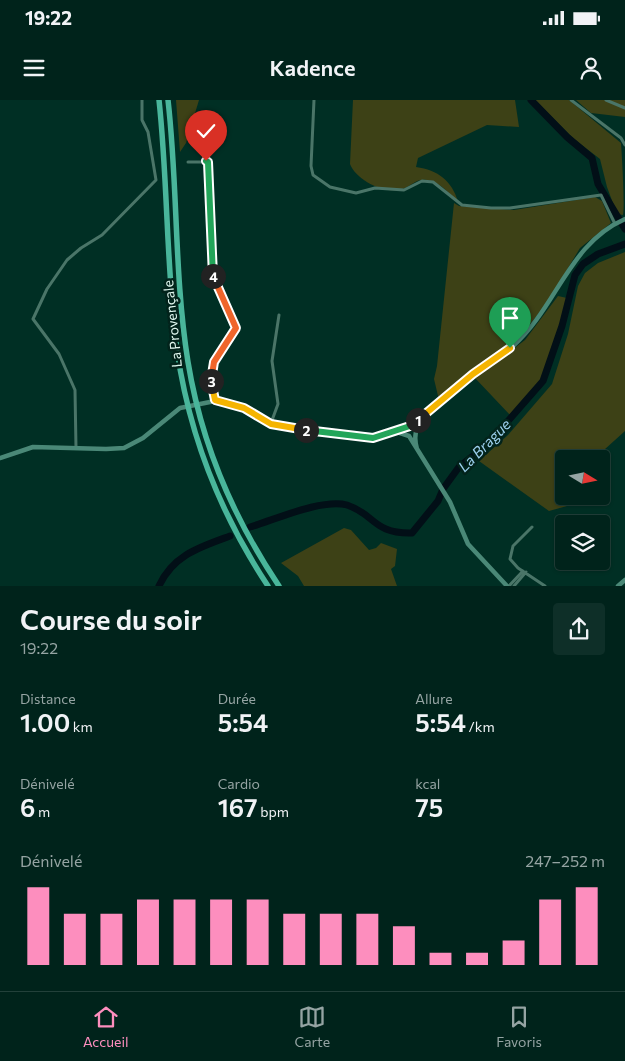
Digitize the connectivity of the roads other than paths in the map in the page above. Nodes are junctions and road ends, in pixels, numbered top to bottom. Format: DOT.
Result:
graph roads {
  1 [pos="142,100"];
  2 [pos="160,100"];
  3 [pos="168,100"];
  4 [pos="314,100"];
  5 [pos="571,100"];
  6 [pos="606,100"];
  7 [pos="625,108"];
  8 [pos="625,145"];
  9 [pos="188,162"];
  10 [pos="620,222"];
  11 [pos="279,315"];
  12 [pos="215,400"];
  13 [pos="432,411"];
  14 [pos="271,424"];
  15 [pos="413,425"];
  16 [pos="416,432"];
  17 [pos="406,433"];
  18 [pos="76,448"];
  19 [pos="417,449"];
  20 [pos="0,458"];
  21 [pos="532,527"];
  22 [pos="525,572"];
  23 [pos="625,580"];
  24 [pos="268,586"];
  25 [pos="278,586"];
  26 [pos="508,586"];
  27 [pos="514,586"];
  28 [pos="545,586"];
  29 [pos="618,586"];
  1 -- 18 [label="street"];
  2 -- 24 [label="highway, La Provençale"];
  3 -- 25 [label="highway, La Provençale"];
  4 -- 10 [label="street"];
  5 -- 8 [label="street"];
  6 -- 7 [label="street"];
  9 -- 12 [label="street"];
  10 -- 13 [label="street"];
  11 -- 14 [label="street"];
  12 -- 14 [label="street"];
  12 -- 18 [label="street"];
  13 -- 15 [label="street"];
  13 -- 16 [label="street"];
  14 -- 17 [label="street"];
  15 -- 16 [label="street"];
  15 -- 17 [label="street"];
  16 -- 17 [label="street"];
  16 -- 19 [label="street"];
  17 -- 19 [label="street"];
  18 -- 20 [label="street"];
  19 -- 26 [label="street"];
  21 -- 22 [label="street"];
  22 -- 26 [label="street"];
  22 -- 27 [label="street"];
  22 -- 28 [label="street"];
  23 -- 29 [label="street"];
}
